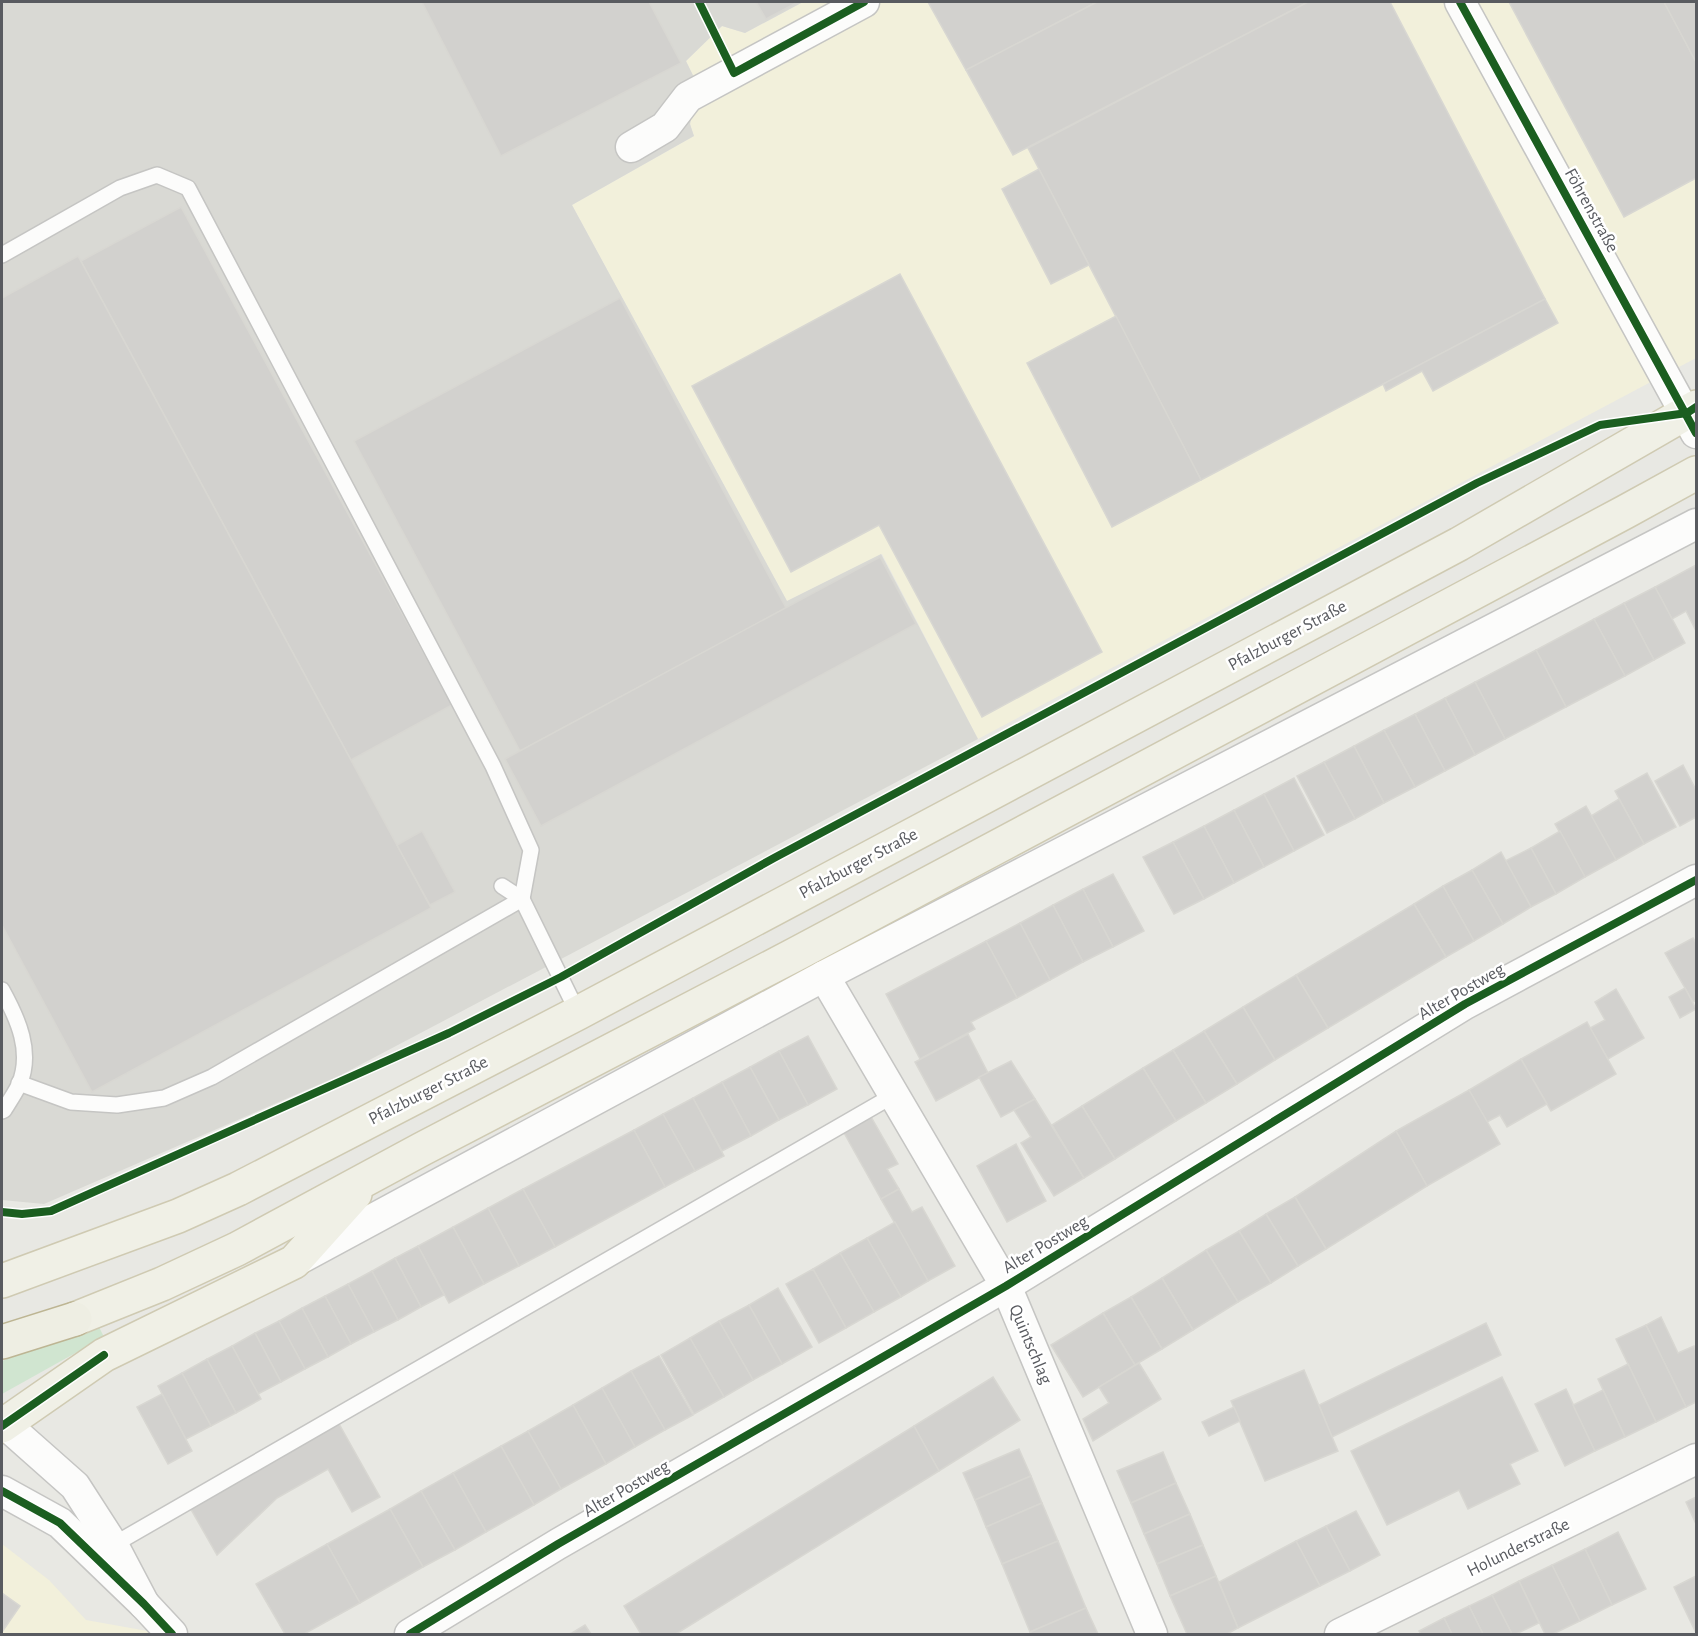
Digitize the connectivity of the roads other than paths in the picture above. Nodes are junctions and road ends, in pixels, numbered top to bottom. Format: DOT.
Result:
graph roads {
  1 [pos="864,2"];
  2 [pos="1460,2"];
  3 [pos="631,147"];
  4 [pos="2,255"];
  5 [pos="1693,418"];
  6 [pos="1696,473"];
  7 [pos="1696,524"];
  8 [pos="1696,880"];
  9 [pos="502,886"];
  10 [pos="522,899"];
  11 [pos="824,976"];
  12 [pos="2,990"];
  13 [pos="578,1012"];
  14 [pos="20,1083"];
  15 [pos="894,1095"];
  16 [pos="2,1111"];
  17 [pos="370,1178"];
  18 [pos="294,1262"];
  19 [pos="9,1275"];
  20 [pos="1006,1286"];
  21 [pos="75,1319"];
  22 [pos="2,1342"];
  23 [pos="3,1425"];
  24 [pos="1696,1459"];
  25 [pos="2,1491"];
  26 [pos="113,1545"];
  27 [pos="144,1604"];
  28 [pos="172,1635"];
  29 [pos="410,1635"];
  30 [pos="1152,1635"];
  31 [pos="1340,1635"];
  1 -- 3 [label="street"];
  2 -- 5 [label="street, Föhrenstraße"];
  4 -- 10 [label="lane"];
  5 -- 13 [label="main road, Pfalzburger Straße"];
  6 -- 17 [label="main road"];
  7 -- 11 [label="street"];
  8 -- 20 [label="street, Alter Postweg"];
  9 -- 10 [label="lane"];
  10 -- 13 [label="lane"];
  10 -- 14 [label="lane"];
  11 -- 15 [label="street, Quintschlag"];
  11 -- 18 [label="street"];
  12 -- 14 [label="lane"];
  13 -- 19 [label="main road, Pfalzburger Straße"];
  14 -- 16 [label="lane"];
  15 -- 20 [label="street, Quintschlag"];
  15 -- 26 [label="lane"];
  17 -- 18 [label="main road"];
  17 -- 21 [label="main road"];
  18 -- 23 [label="main road"];
  20 -- 29 [label="street, Alter Postweg"];
  20 -- 30 [label="street, Quintschlag"];
  21 -- 22 [label="highway"];
  23 -- 26 [label="street"];
  24 -- 31 [label="street, Holunderstraße"];
  25 -- 27 [label="street"];
  26 -- 27 [label="street"];
  27 -- 28 [label="street"];
}
